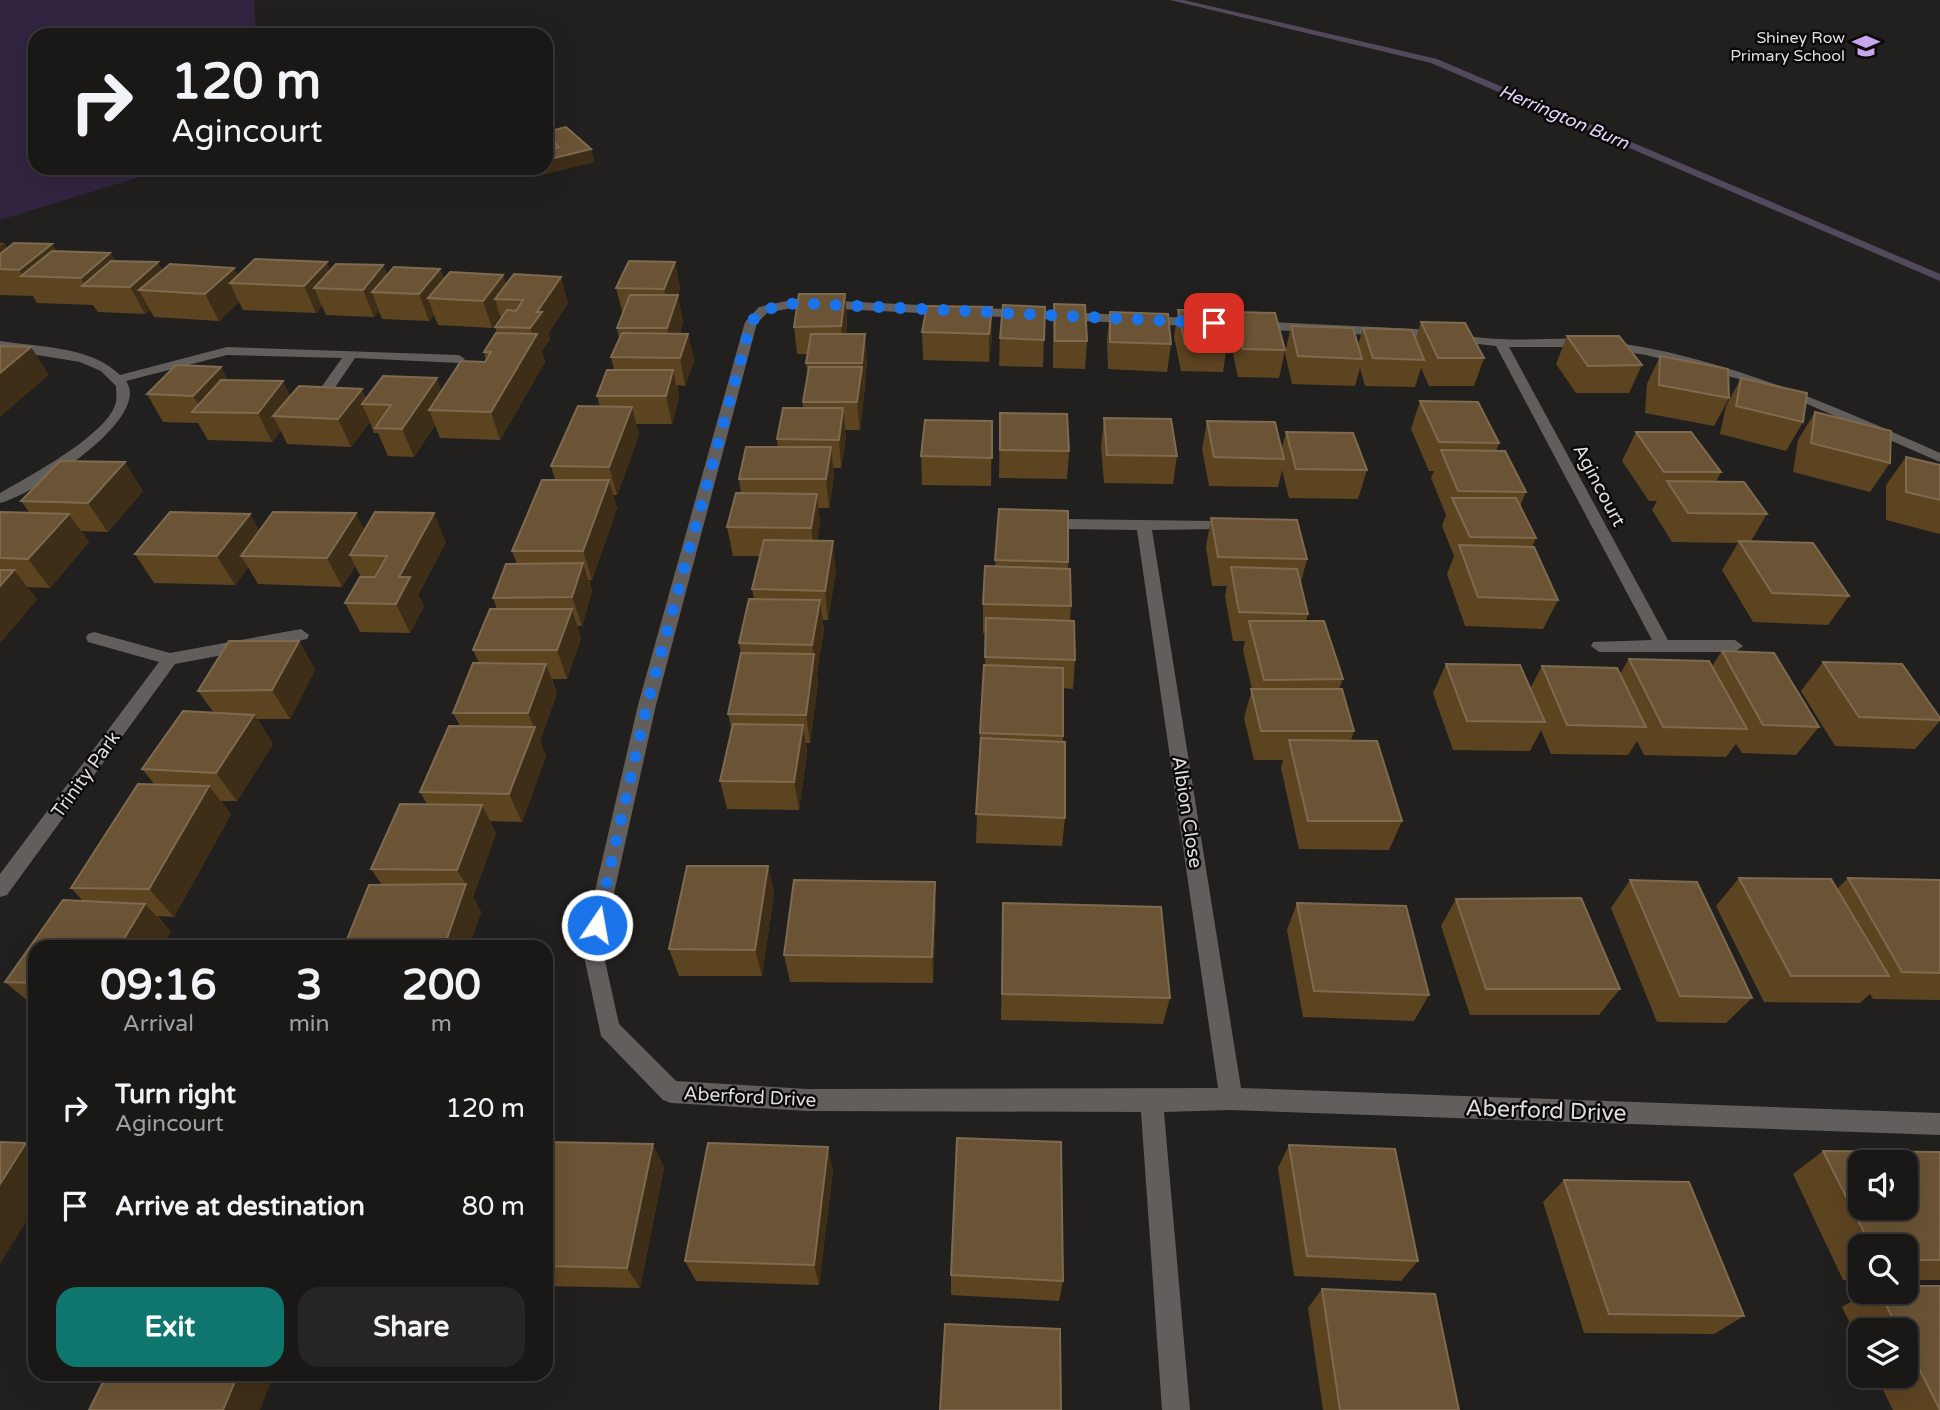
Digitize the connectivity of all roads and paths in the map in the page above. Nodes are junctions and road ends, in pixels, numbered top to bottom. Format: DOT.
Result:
graph roads {
  1 [pos="1501,343"];
  2 [pos="0,345"];
  3 [pos="351,354"];
  4 [pos="459,359"];
  5 [pos="119,379"];
  6 [pos="327,389"];
  7 [pos="1940,458"];
  8 [pos="0,499"];
  9 [pos="1064,524"];
  10 [pos="1144,525"];
  11 [pos="1215,526"];
  12 [pos="301,635"];
  13 [pos="94,639"];
  14 [pos="1599,646"];
  15 [pos="1662,646"];
  16 [pos="1735,646"];
  17 [pos="170,659"];
  18 [pos="0,890"];
  19 [pos="1231,1099"];
  20 [pos="1152,1101"];
  21 [pos="1940,1124"];
  22 [pos="1176,1410"];
  1 -- 7 [label="street"];
  1 -- 15 [label="street, Agincourt"];
  1 -- 20 [label="street, Aberford Drive"];
  2 -- 5 [label="street"];
  3 -- 4 [label="street"];
  3 -- 5 [label="street"];
  3 -- 6 [label="street"];
  5 -- 8 [label="street"];
  9 -- 10 [label="street"];
  10 -- 11 [label="street"];
  10 -- 19 [label="street, Albion Close"];
  12 -- 17 [label="street"];
  13 -- 17 [label="street"];
  14 -- 15 [label="street"];
  15 -- 16 [label="street"];
  17 -- 18 [label="street, Trinity Park"];
  19 -- 20 [label="street, Aberford Drive"];
  19 -- 21 [label="street, Aberford Drive"];
  20 -- 22 [label="street"];
}
